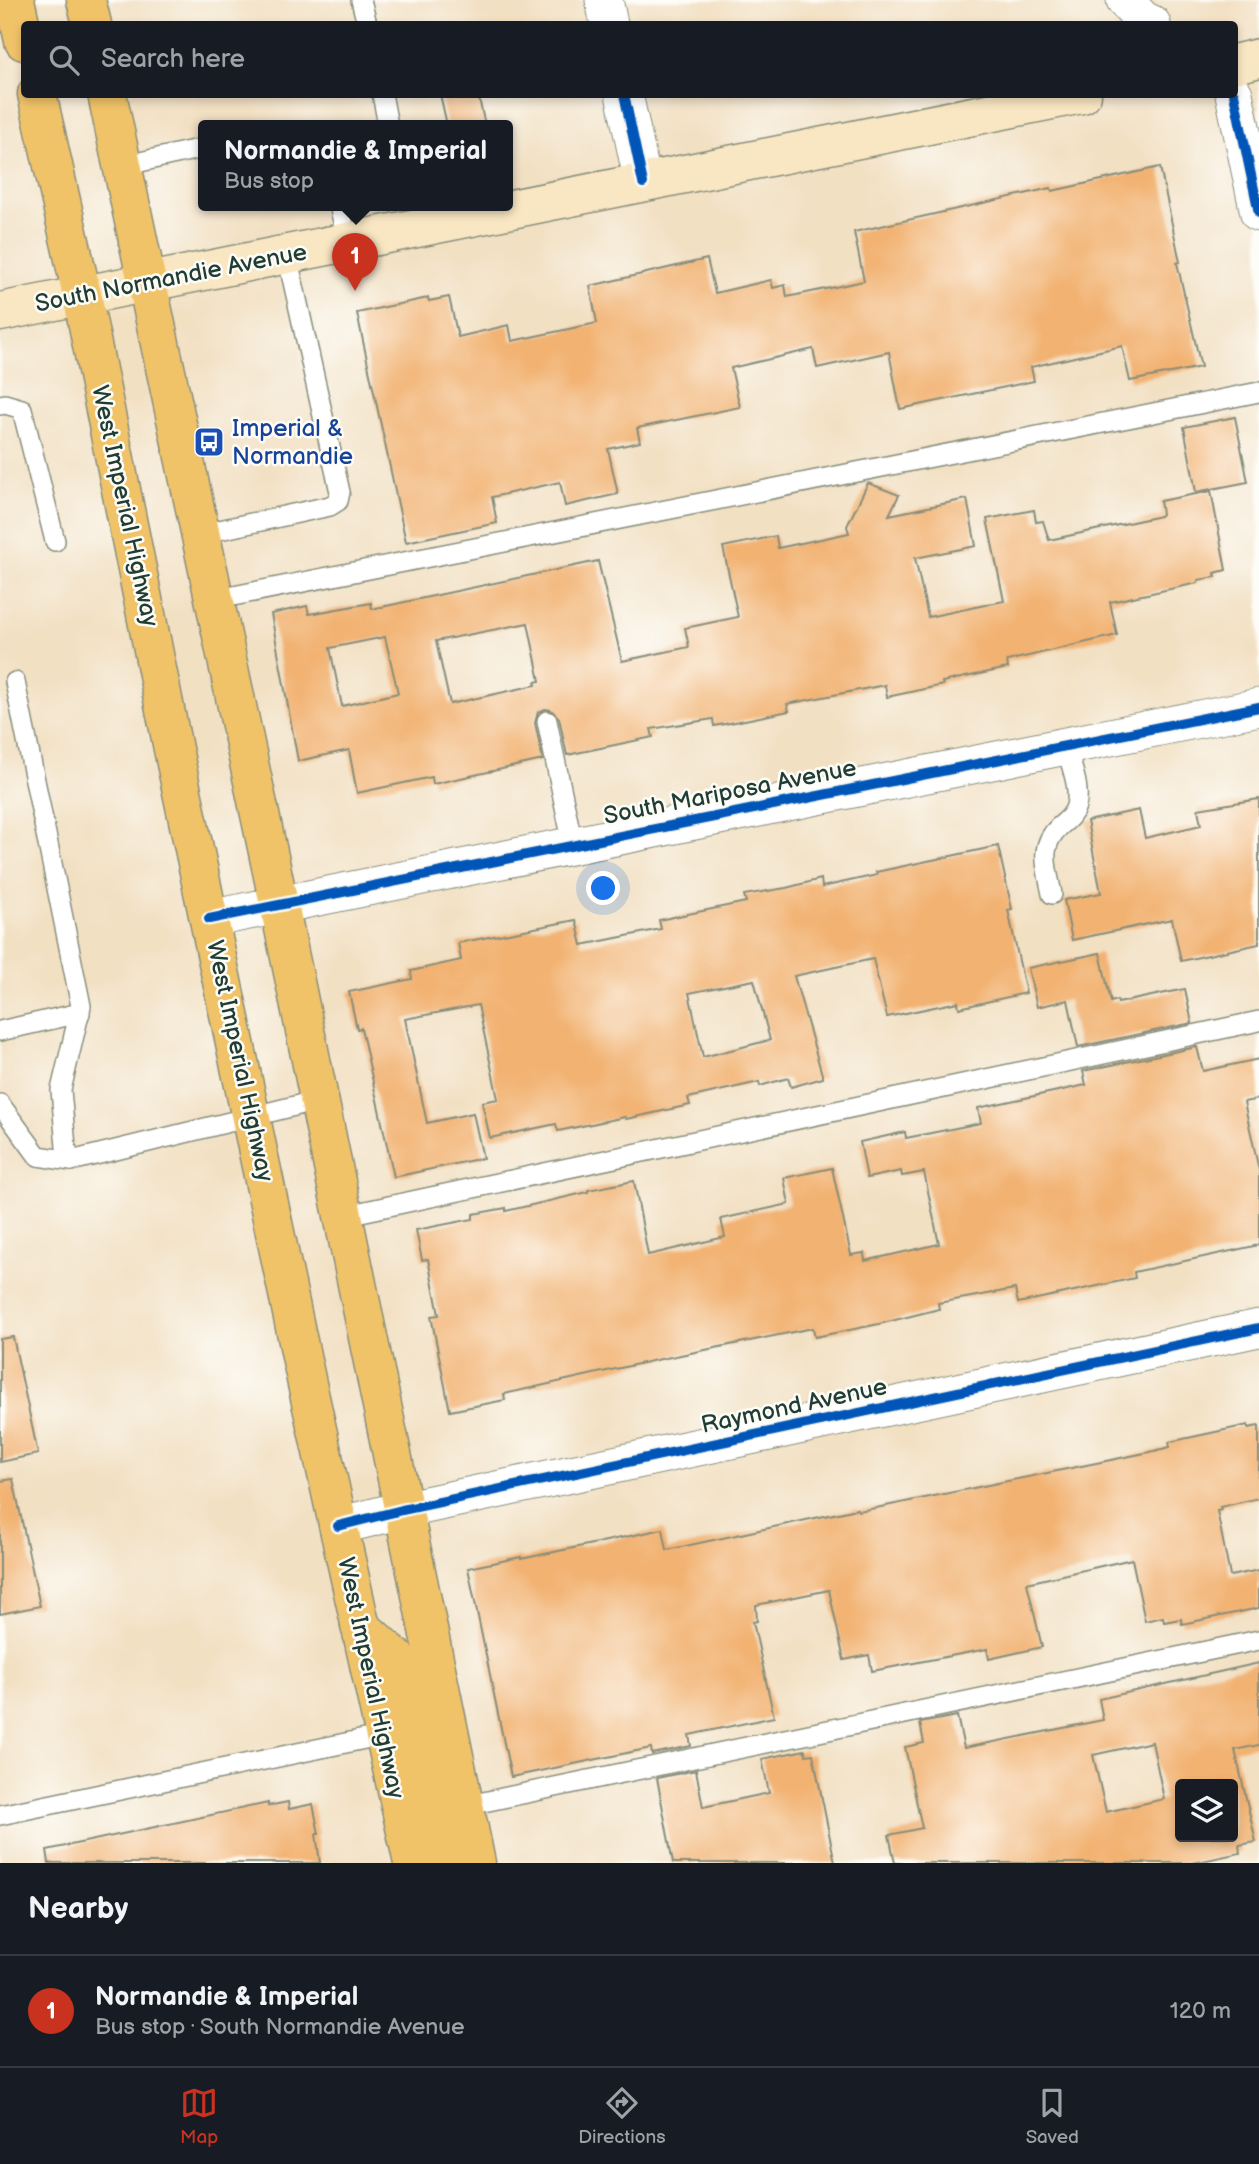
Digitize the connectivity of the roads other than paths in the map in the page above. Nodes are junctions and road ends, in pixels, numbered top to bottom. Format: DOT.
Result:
graph roads {
  1 [pos="86,0"];
  2 [pos="361,0"];
  3 [pos="604,0"];
  4 [pos="1125,0"];
  5 [pos="91,21"];
  6 [pos="366,21"];
  7 [pos="608,21"];
  8 [pos="1146,21"];
  9 [pos="1259,58"];
  10 [pos="1238,63"];
  11 [pos="38,98"];
  12 [pos="108,98"];
  13 [pos="383,98"];
  14 [pos="625,98"];
  15 [pos="1062,98"];
  16 [pos="1235,98"];
  17 [pos="387,120"];
  18 [pos="198,149"];
  19 [pos="122,166"];
  20 [pos="643,183"];
  21 [pos="513,202"];
  22 [pos="340,211"];
  23 [pos="450,211"];
  24 [pos="1259,213"];
  25 [pos="409,217"];
  26 [pos="348,242"];
  27 [pos="287,255"];
  28 [pos="147,284"];
  29 [pos="82,295"];
  30 [pos="0,312"];
  31 [pos="1259,392"];
  32 [pos="0,405"];
  33 [pos="201,534"];
  34 [pos="55,541"];
  35 [pos="213,600"];
  36 [pos="16,682"];
  37 [pos="1259,706"];
  38 [pos="547,721"];
  39 [pos="1066,746"];
  40 [pos="573,845"];
  41 [pos="1052,894"];
  42 [pos="279,904"];
  43 [pos="209,919"];
  44 [pos="80,1013"];
  45 [pos="1259,1021"];
  46 [pos="0,1031"];
  47 [pos="319,1100"];
  48 [pos="0,1104"];
  49 [pos="251,1116"];
  50 [pos="71,1161"];
  51 [pos="342,1216"];
  52 [pos="1259,1328"];
  53 [pos="402,1510"];
  54 [pos="338,1526"];
  55 [pos="360,1626"];
  56 [pos="1259,1640"];
  57 [pos="384,1735"];
  58 [pos="464,1806"];
  59 [pos="0,1815"];
  60 [pos="413,1863"];
  61 [pos="442,1863"];
  62 [pos="476,1863"];
  1 -- 5 [label="main road"];
  2 -- 6 [label="lane"];
  3 -- 7 [label="street"];
  4 -- 8 [label="street"];
  9 -- 10 [label="main road"];
  11 -- 29 [label="main road, West Imperial Highway"];
  12 -- 19 [label="main road"];
  13 -- 17 [label="lane"];
  14 -- 20 [label="street"];
  15 -- 20 [label="main road, South Normandie Avenue"];
  16 -- 24 [label="street"];
  18 -- 19 [label="lane"];
  19 -- 28 [label="main road"];
  20 -- 21 [label="main road, South Normandie Avenue"];
  22 -- 26 [label="lane"];
  23 -- 25 [label="main road, South Normandie Avenue"];
  25 -- 26 [label="main road, South Normandie Avenue"];
  26 -- 27 [label="main road, South Normandie Avenue"];
  27 -- 28 [label="main road, South Normandie Avenue"];
  27 -- 33 [label="lane"];
  28 -- 29 [label="main road, South Normandie Avenue"];
  28 -- 33 [label="main road"];
  29 -- 30 [label="main road, South Normandie Avenue"];
  29 -- 43 [label="main road, West Imperial Highway"];
  31 -- 35 [label="lane"];
  32 -- 34 [label="lane"];
  33 -- 35 [label="main road"];
  35 -- 42 [label="main road"];
  36 -- 44 [label="lane"];
  37 -- 39 [label="street, South Mariposa Avenue"];
  38 -- 40 [label="lane"];
  39 -- 40 [label="street, South Mariposa Avenue"];
  39 -- 41 [label="lane"];
  40 -- 42 [label="street, South Mariposa Avenue"];
  42 -- 43 [label="street, South Mariposa Avenue"];
  42 -- 47 [label="main road"];
  43 -- 49 [label="main road, West Imperial Highway"];
  44 -- 46 [label="lane"];
  44 -- 50 [label="lane"];
  45 -- 51 [label="lane"];
  47 -- 49 [label="lane"];
  47 -- 51 [label="main road"];
  48 -- 50 [label="lane"];
  49 -- 50 [label="lane"];
  49 -- 54 [label="main road, West Imperial Highway"];
  51 -- 53 [label="main road"];
  52 -- 53 [label="street, Raymond Avenue"];
  53 -- 54 [label="street, Raymond Avenue"];
  53 -- 58 [label="main road"];
  54 -- 55 [label="main road, West Imperial Highway"];
  55 -- 57 [label="main road, West Imperial Highway"];
  55 -- 61 [label="main road"];
  56 -- 58 [label="lane"];
  57 -- 59 [label="lane"];
  57 -- 60 [label="main road, West Imperial Highway"];
  58 -- 62 [label="main road"];
}
